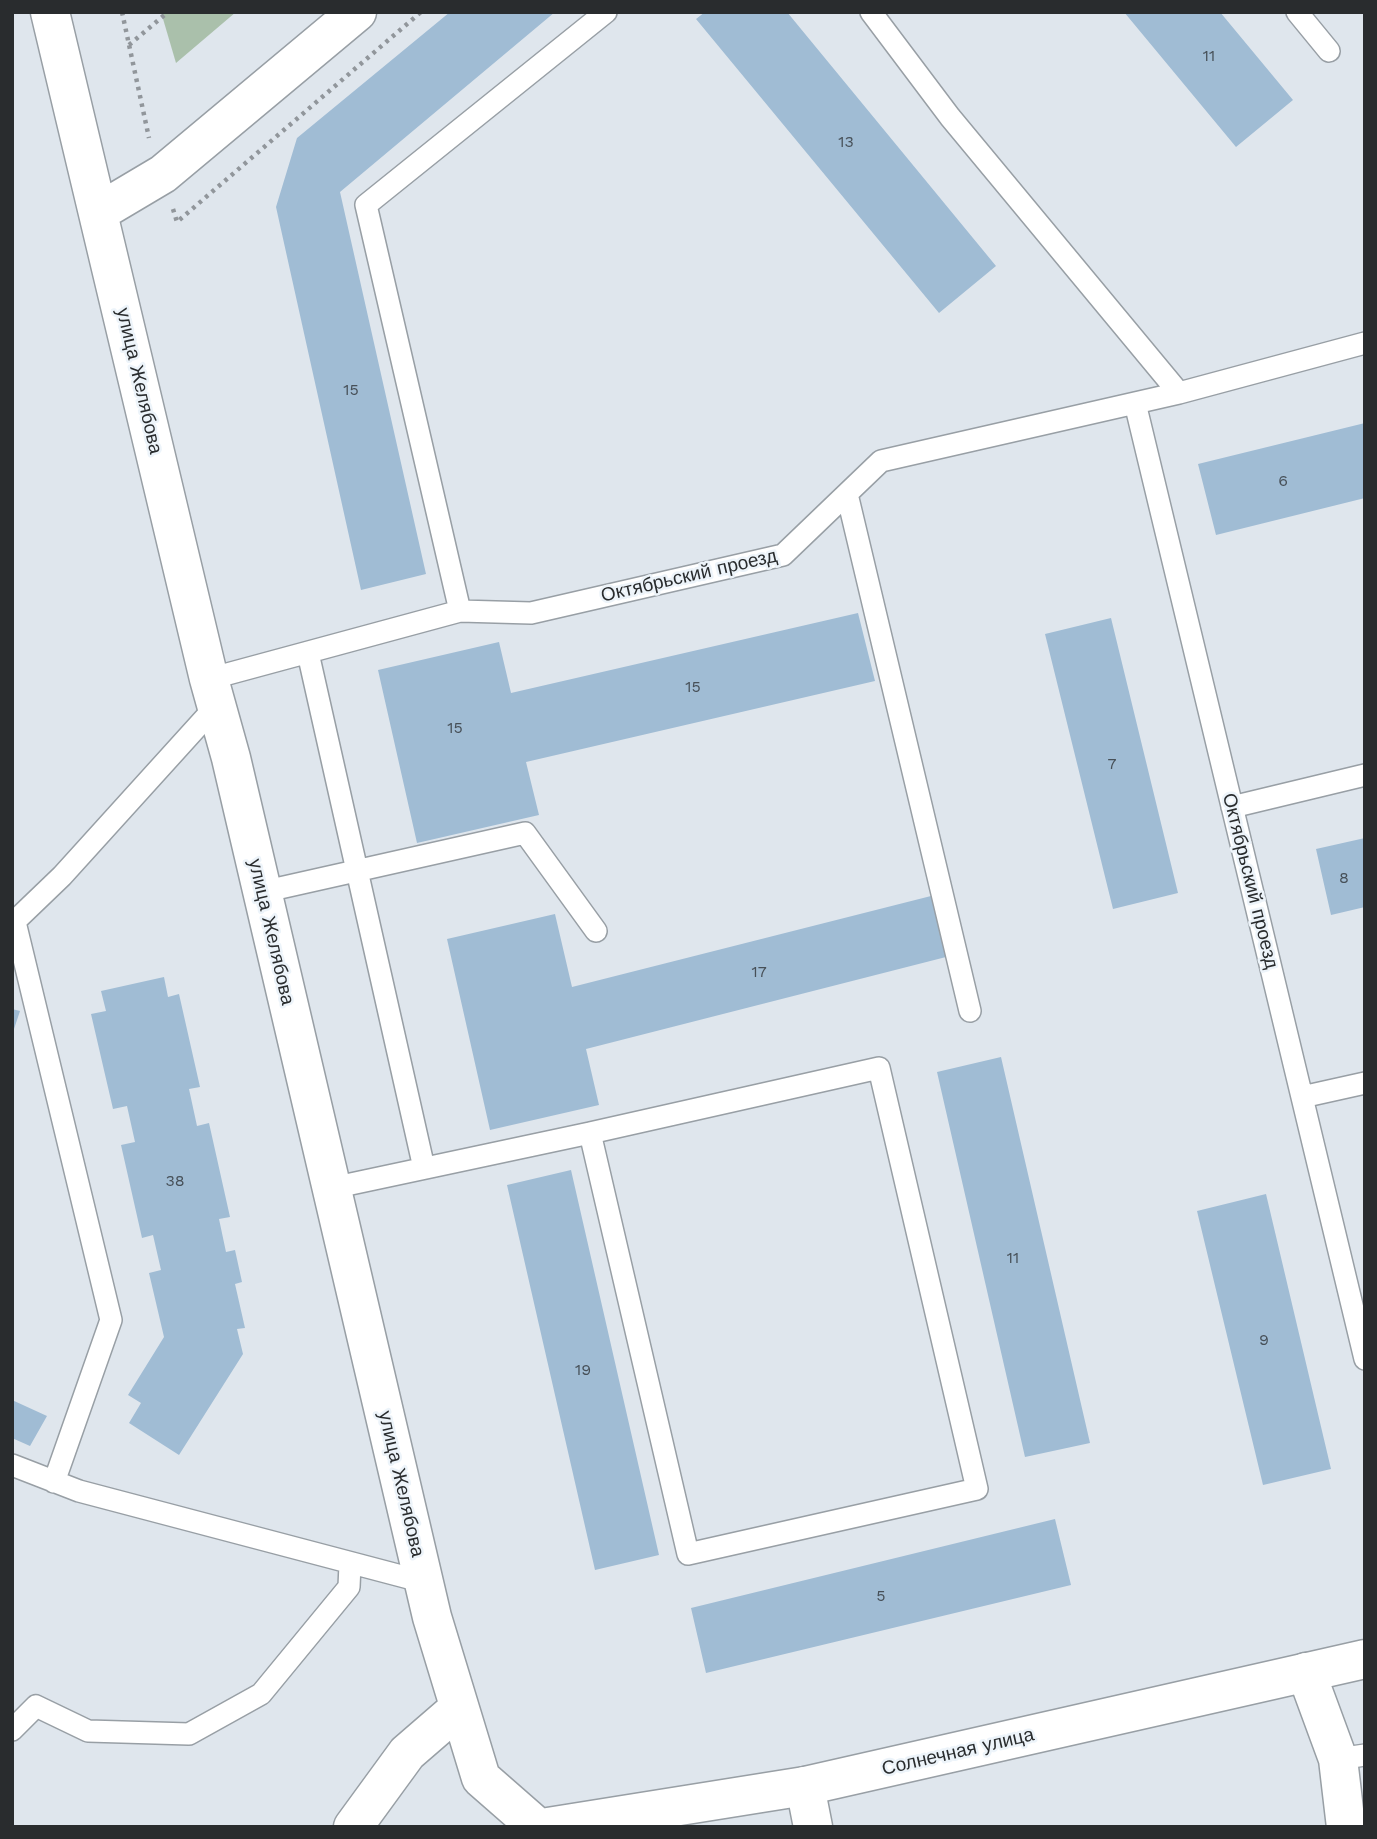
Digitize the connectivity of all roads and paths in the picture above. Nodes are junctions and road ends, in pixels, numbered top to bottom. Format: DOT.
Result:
graph roads {
  1 [pos="50,12"];
  2 [pos="122,12"];
  3 [pos="168,12"];
  4 [pos="357,12"];
  5 [pos="421,12"];
  6 [pos="607,12"];
  7 [pos="871,12"];
  8 [pos="1297,12"];
  9 [pos="129,45"];
  10 [pos="1329,51"];
  11 [pos="163,174"];
  12 [pos="99,212"];
  13 [pos="1365,342"];
  14 [pos="1179,393"];
  15 [pos="1135,403"];
  16 [pos="847,494"];
  17 [pos="460,611"];
  18 [pos="308,653"];
  19 [pos="213,693"];
  20 [pos="1365,775"];
  21 [pos="1232,807"];
  22 [pos="357,872"];
  23 [pos="262,892"];
  24 [pos="14,923"];
  25 [pos="596,931"];
  26 [pos="970,1011"];
  27 [pos="1365,1083"];
  28 [pos="1302,1097"];
  29 [pos="590,1133"];
  30 [pos="424,1168"];
  31 [pos="331,1188"];
  32 [pos="1365,1359"];
  33 [pos="12,1465"];
  34 [pos="54,1482"];
  35 [pos="350,1564"];
  36 [pos="424,1582"];
  37 [pos="1365,1659"];
  38 [pos="1306,1672"];
  39 [pos="459,1708"];
  40 [pos="12,1730"];
  41 [pos="1352,1757"];
  42 [pos="805,1786"];
  43 [pos="353,1827"];
  44 [pos="537,1827"];
  45 [pos="548,1827"];
  46 [pos="813,1827"];
  47 [pos="1346,1827"];
  1 -- 12 [label="street, улица Желябова"];
  2 -- 9 [label="path"];
  3 -- 9 [label="path"];
  4 -- 11 [label="street"];
  5 -- 11 [label="path"];
  6 -- 17 [label="lane"];
  7 -- 14 [label="lane"];
  8 -- 10 [label="lane"];
  9 -- 11 [label="path"];
  11 -- 12 [label="street"];
  12 -- 19 [label="street, улица Желябова"];
  13 -- 14 [label="lane, Октябрьский проезд"];
  14 -- 15 [label="lane, Октябрьский проезд"];
  15 -- 16 [label="lane, Октябрьский проезд"];
  15 -- 21 [label="lane, Октябрьский проезд"];
  16 -- 17 [label="lane, Октябрьский проезд"];
  16 -- 26 [label="lane"];
  17 -- 18 [label="lane, Октябрьский проезд"];
  18 -- 19 [label="lane, Октябрьский проезд"];
  18 -- 22 [label="lane"];
  19 -- 23 [label="street, улица Желябова"];
  19 -- 24 [label="lane"];
  20 -- 21 [label="lane"];
  21 -- 28 [label="lane, Октябрьский проезд"];
  22 -- 23 [label="lane"];
  22 -- 25 [label="lane"];
  22 -- 30 [label="lane"];
  23 -- 31 [label="street, улица Желябова"];
  24 -- 34 [label="lane"];
  27 -- 28 [label="lane"];
  28 -- 32 [label="lane, Октябрьский проезд"];
  29 -- 29 [label="lane"];
  29 -- 30 [label="lane"];
  30 -- 31 [label="lane"];
  31 -- 36 [label="street, улица Желябова"];
  33 -- 34 [label="lane"];
  34 -- 35 [label="lane"];
  35 -- 36 [label="lane"];
  35 -- 40 [label="lane"];
  36 -- 39 [label="street, улица Желябова"];
  37 -- 38 [label="street, Солнечная улица"];
  38 -- 41 [label="street"];
  38 -- 42 [label="street, Солнечная улица"];
  39 -- 43 [label="street"];
  39 -- 44 [label="street, улица Желябова"];
  41 -- 47 [label="street"];
  42 -- 45 [label="street, Солнечная улица"];
  42 -- 46 [label="street"];
}
